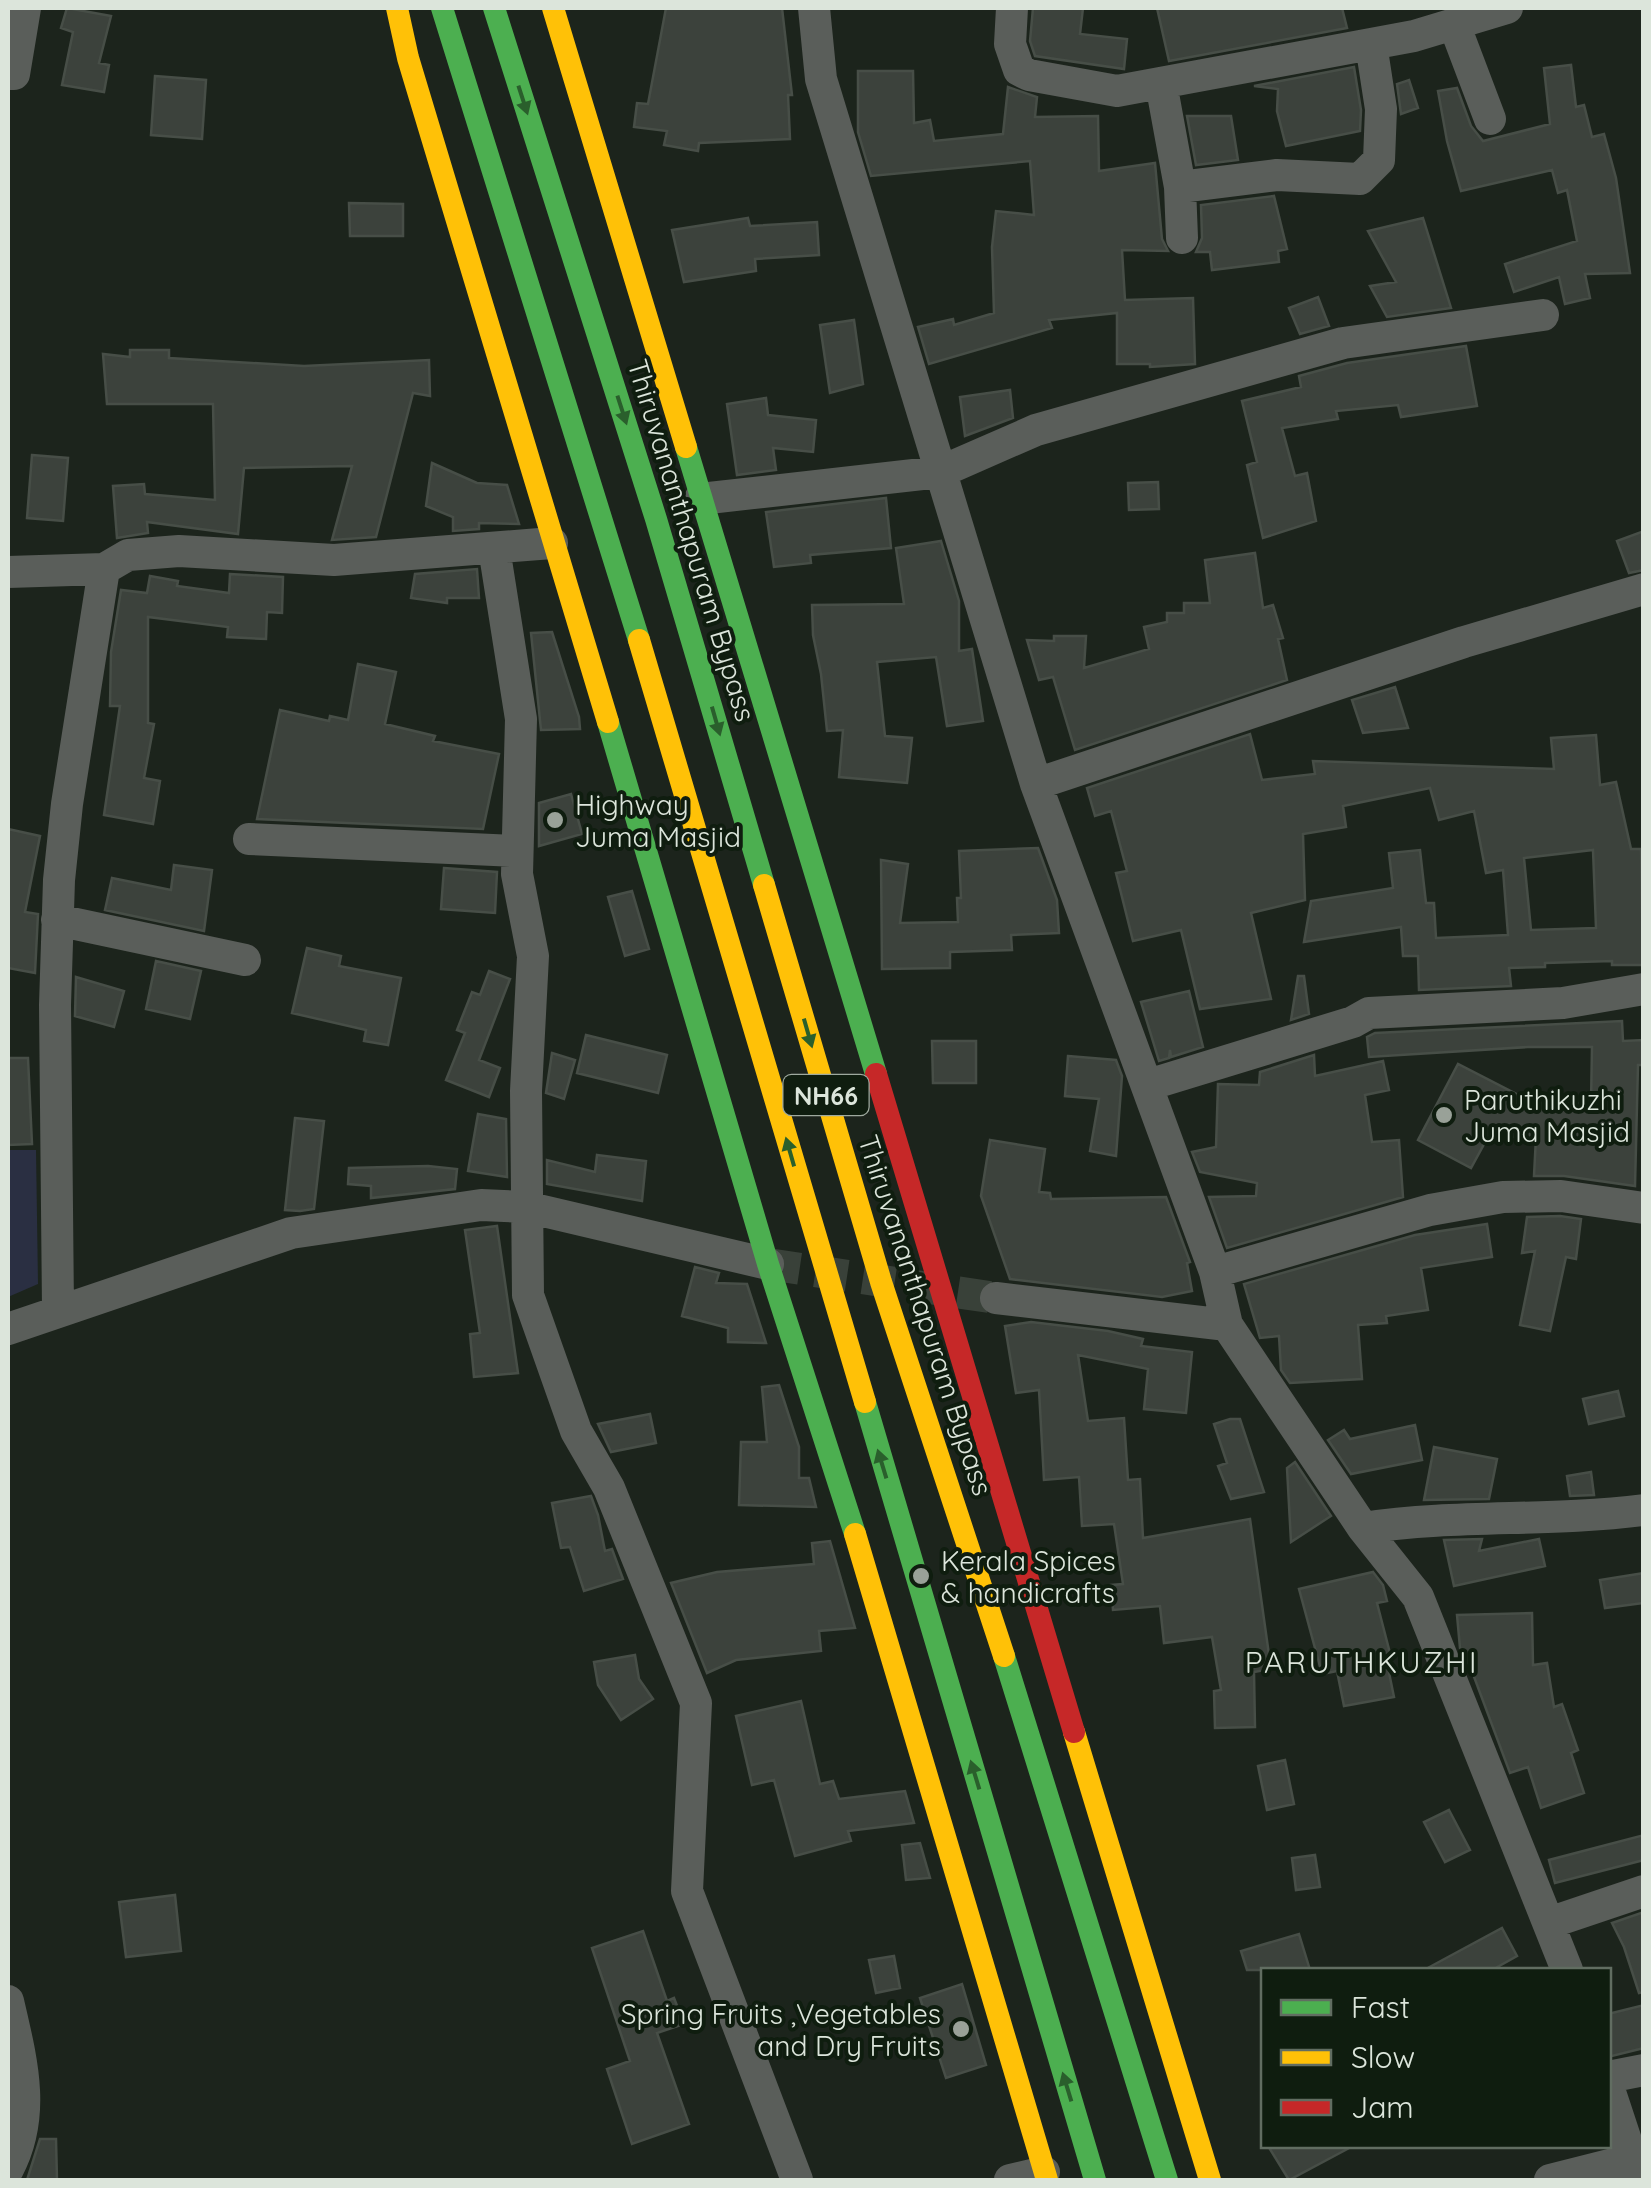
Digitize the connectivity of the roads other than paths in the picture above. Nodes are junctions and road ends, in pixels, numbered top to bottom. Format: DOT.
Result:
graph roads {
  1 [pos="24,8"];
  2 [pos="397,8"];
  3 [pos="442,8"];
  4 [pos="494,8"];
  5 [pos="552,8"];
  6 [pos="814,8"];
  7 [pos="1012,8"];
  8 [pos="1507,8"];
  9 [pos="1454,24"];
  10 [pos="1370,44"];
  11 [pos="8,74"];
  12 [pos="1161,83"];
  13 [pos="1490,119"];
  14 [pos="1180,187"];
  15 [pos="1182,238"];
  16 [pos="1544,315"];
  17 [pos="940,472"];
  18 [pos="700,498"];
  19 [pos="552,543"];
  20 [pos="494,548"];
  21 [pos="104,569"];
  22 [pos="8,572"];
  23 [pos="1644,589"];
  24 [pos="1036,784"];
  25 [pos="249,840"];
  26 [pos="517,851"];
  27 [pos="57,920"];
  28 [pos="244,960"];
  29 [pos="1644,989"];
  30 [pos="1148,1084"];
  31 [pos="1644,1188"];
  32 [pos="526,1207"];
  33 [pos="1643,1208"];
  34 [pos="768,1264"];
  35 [pos="1215,1272"];
  36 [pos="996,1298"];
  37 [pos="58,1310"];
  38 [pos="1227,1324"];
  39 [pos="8,1329"];
  40 [pos="1644,1510"];
  41 [pos="1364,1528"];
  42 [pos="1644,1891"];
  43 [pos="1549,1923"];
  44 [pos="1565,1968"];
  45 [pos="8,2001"];
  46 [pos="1644,2070"];
  47 [pos="1611,2076"];
  48 [pos="1611,2095"];
  49 [pos="8,2169"];
  50 [pos="1636,2170"];
  51 [pos="1046,2176"];
  52 [pos="797,2180"];
  53 [pos="1010,2180"];
  54 [pos="1095,2180"];
  55 [pos="1167,2180"];
  56 [pos="1210,2180"];
  57 [pos="1550,2180"];
  1 -- 11 [label="street"];
  2 -- 19 [label="main road"];
  54 -- 3 [label="main road, NH66, one-way"];
  4 -- 55 [label="main road, Thiruvananthapuram Bypass / NH66, one-way"];
  5 -- 18 [label="main road, Thiruvananthapuram Bypass"];
  6 -- 17 [label="street"];
  7 -- 12 [label="street"];
  8 -- 9 [label="street"];
  9 -- 10 [label="street"];
  9 -- 13 [label="street"];
  10 -- 12 [label="street"];
  10 -- 14 [label="street"];
  12 -- 14 [label="street"];
  14 -- 15 [label="street"];
  16 -- 17 [label="street"];
  17 -- 18 [label="street"];
  17 -- 24 [label="street"];
  18 -- 56 [label="main road, Thiruvananthapuram Bypass"];
  19 -- 20 [label="street"];
  19 -- 34 [label="main road"];
  20 -- 21 [label="street"];
  20 -- 26 [label="street"];
  21 -- 22 [label="street"];
  21 -- 27 [label="street"];
  23 -- 24 [label="street"];
  24 -- 30 [label="street"];
  25 -- 26 [label="street"];
  26 -- 32 [label="street"];
  27 -- 28 [label="street"];
  27 -- 37 [label="street"];
  29 -- 30 [label="street"];
  30 -- 35 [label="street"];
  31 -- 33 [label="street"];
  32 -- 34 [label="street"];
  32 -- 37 [label="street"];
  32 -- 52 [label="street"];
  33 -- 35 [label="street"];
  34 -- 51 [label="main road"];
  35 -- 38 [label="street"];
  36 -- 38 [label="street"];
  37 -- 39 [label="street"];
  38 -- 41 [label="street"];
  40 -- 41 [label="street"];
  41 -- 43 [label="street"];
  42 -- 43 [label="street"];
  43 -- 44 [label="street"];
  45 -- 49 [label="street"];
  46 -- 47 [label="street"];
  48 -- 50 [label="street"];
  50 -- 57 [label="street"];
  51 -- 53 [label="street"];
}
